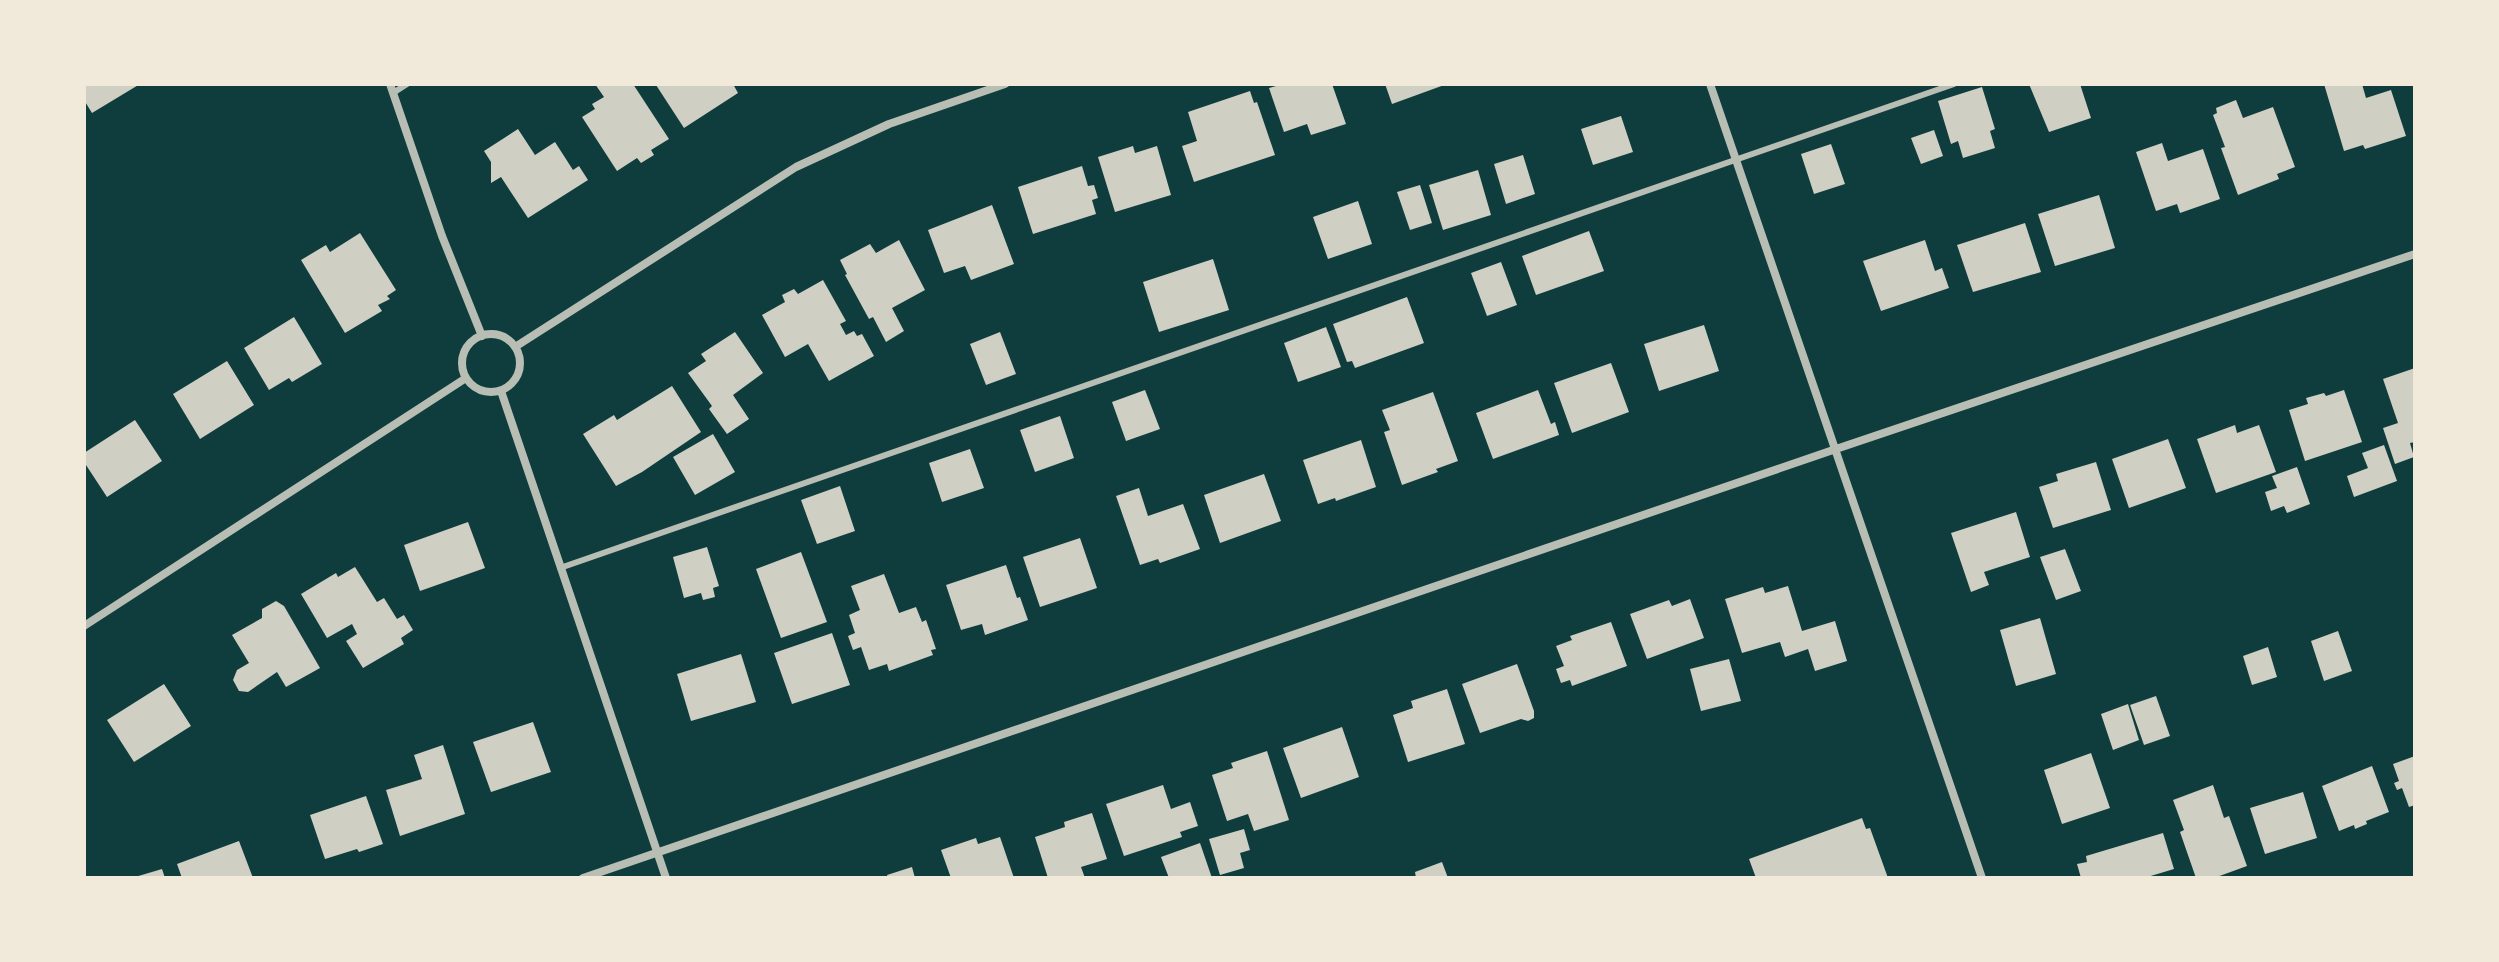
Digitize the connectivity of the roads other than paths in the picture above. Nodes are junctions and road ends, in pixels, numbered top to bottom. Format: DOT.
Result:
graph roads {
  1 [pos="407,84"];
  2 [pos="1005,84"];
  3 [pos="1710,84"];
  4 [pos="1954,84"];
  5 [pos="392,88"];
  6 [pos="1736,160"];
  7 [pos="2415,254"];
  8 [pos="482,336"];
  9 [pos="515,347"];
  10 [pos="466,378"];
  11 [pos="501,391"];
  12 [pos="1836,449"];
  13 [pos="560,568"];
  14 [pos="84,626"];
  15 [pos="657,852"];
  16 [pos="583,878"];
  17 [pos="666,878"];
  18 [pos="1982,878"];
  1 -- 5 [label="lane"];
  2 -- 9 [label="street"];
  3 -- 6 [label="street"];
  4 -- 6 [label="lane"];
  5 -- 8 [label="street"];
  6 -- 12 [label="street"];
  6 -- 13 [label="lane"];
  7 -- 12 [label="street"];
  8 -- 9 [label="street"];
  8 -- 10 [label="street"];
  9 -- 11 [label="street"];
  10 -- 11 [label="street"];
  10 -- 14 [label="street"];
  11 -- 13 [label="street"];
  12 -- 15 [label="street"];
  12 -- 18 [label="street"];
  13 -- 15 [label="street"];
  15 -- 16 [label="street"];
  15 -- 17 [label="street"];
}
